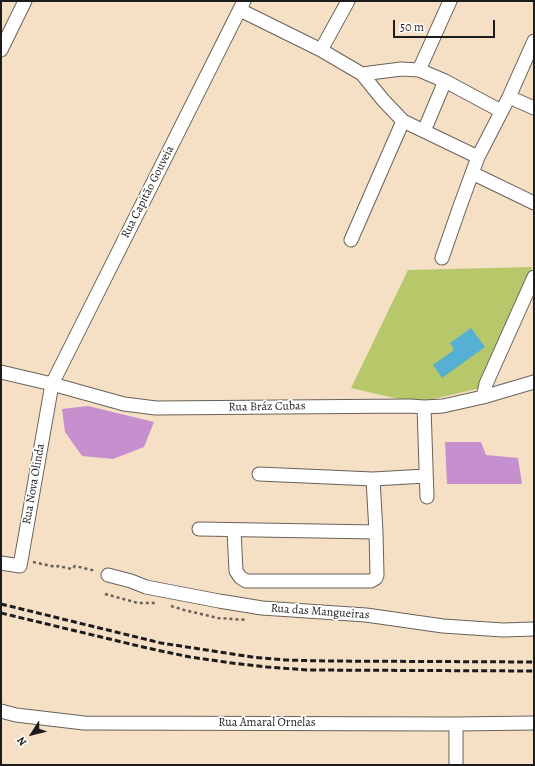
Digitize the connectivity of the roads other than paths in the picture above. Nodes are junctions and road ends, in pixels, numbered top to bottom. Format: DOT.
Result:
graph roads {
  1 [pos="25,1"];
  2 [pos="348,1"];
  3 [pos="450,1"];
  4 [pos="242,6"];
  5 [pos="534,41"];
  6 [pos="1,50"];
  7 [pos="321,50"];
  8 [pos="419,70"];
  9 [pos="362,74"];
  10 [pos="445,82"];
  11 [pos="509,97"];
  12 [pos="534,108"];
  13 [pos="501,111"];
  14 [pos="403,121"];
  15 [pos="424,131"];
  16 [pos="478,157"];
  17 [pos="472,173"];
  18 [pos="534,203"];
  19 [pos="350,240"];
  20 [pos="442,258"];
  21 [pos="534,277"];
  22 [pos="1,372"];
  23 [pos="534,382"];
  24 [pos="52,384"];
  25 [pos="482,397"];
  26 [pos="424,407"];
  27 [pos="259,474"];
  28 [pos="426,476"];
  29 [pos="373,479"];
  30 [pos="427,497"];
  31 [pos="199,529"];
  32 [pos="234,530"];
  33 [pos="376,532"];
  34 [pos="1,563"];
  35 [pos="108,575"];
  36 [pos="534,629"];
  37 [pos="1,711"];
  38 [pos="534,723"];
  39 [pos="456,724"];
  40 [pos="456,765"];
  1 -- 6 [label="street"];
  2 -- 7 [label="street"];
  3 -- 8 [label="street"];
  4 -- 7 [label="street"];
  4 -- 24 [label="street, Rua Capitão Gouveia"];
  5 -- 11 [label="street"];
  7 -- 9 [label="street"];
  8 -- 9 [label="street"];
  8 -- 10 [label="street"];
  9 -- 14 [label="street"];
  10 -- 13 [label="street"];
  10 -- 15 [label="street"];
  11 -- 12 [label="street"];
  11 -- 13 [label="street"];
  13 -- 16 [label="street"];
  14 -- 15 [label="street"];
  14 -- 19 [label="street"];
  15 -- 16 [label="street"];
  16 -- 17 [label="street"];
  17 -- 18 [label="street"];
  17 -- 20 [label="street"];
  21 -- 25 [label="street"];
  22 -- 24 [label="street, Rua Bráz Cubas"];
  23 -- 25 [label="street, Rua Bráz Cubas"];
  24 -- 26 [label="street, Rua Bráz Cubas"];
  24 -- 34 [label="street, Rua Nova Olinda"];
  25 -- 26 [label="street, Rua Bráz Cubas"];
  26 -- 28 [label="street"];
  27 -- 29 [label="street"];
  28 -- 29 [label="street"];
  28 -- 30 [label="street"];
  29 -- 33 [label="street"];
  31 -- 32 [label="street"];
  32 -- 33 [label="street"];
  32 -- 33 [label="street"];
  35 -- 36 [label="street, Rua das Mangueiras"];
  37 -- 39 [label="street, Rua Amaral Ornelas"];
  38 -- 39 [label="street, Rua Amaral Ornelas"];
  39 -- 40 [label="street"];
}
